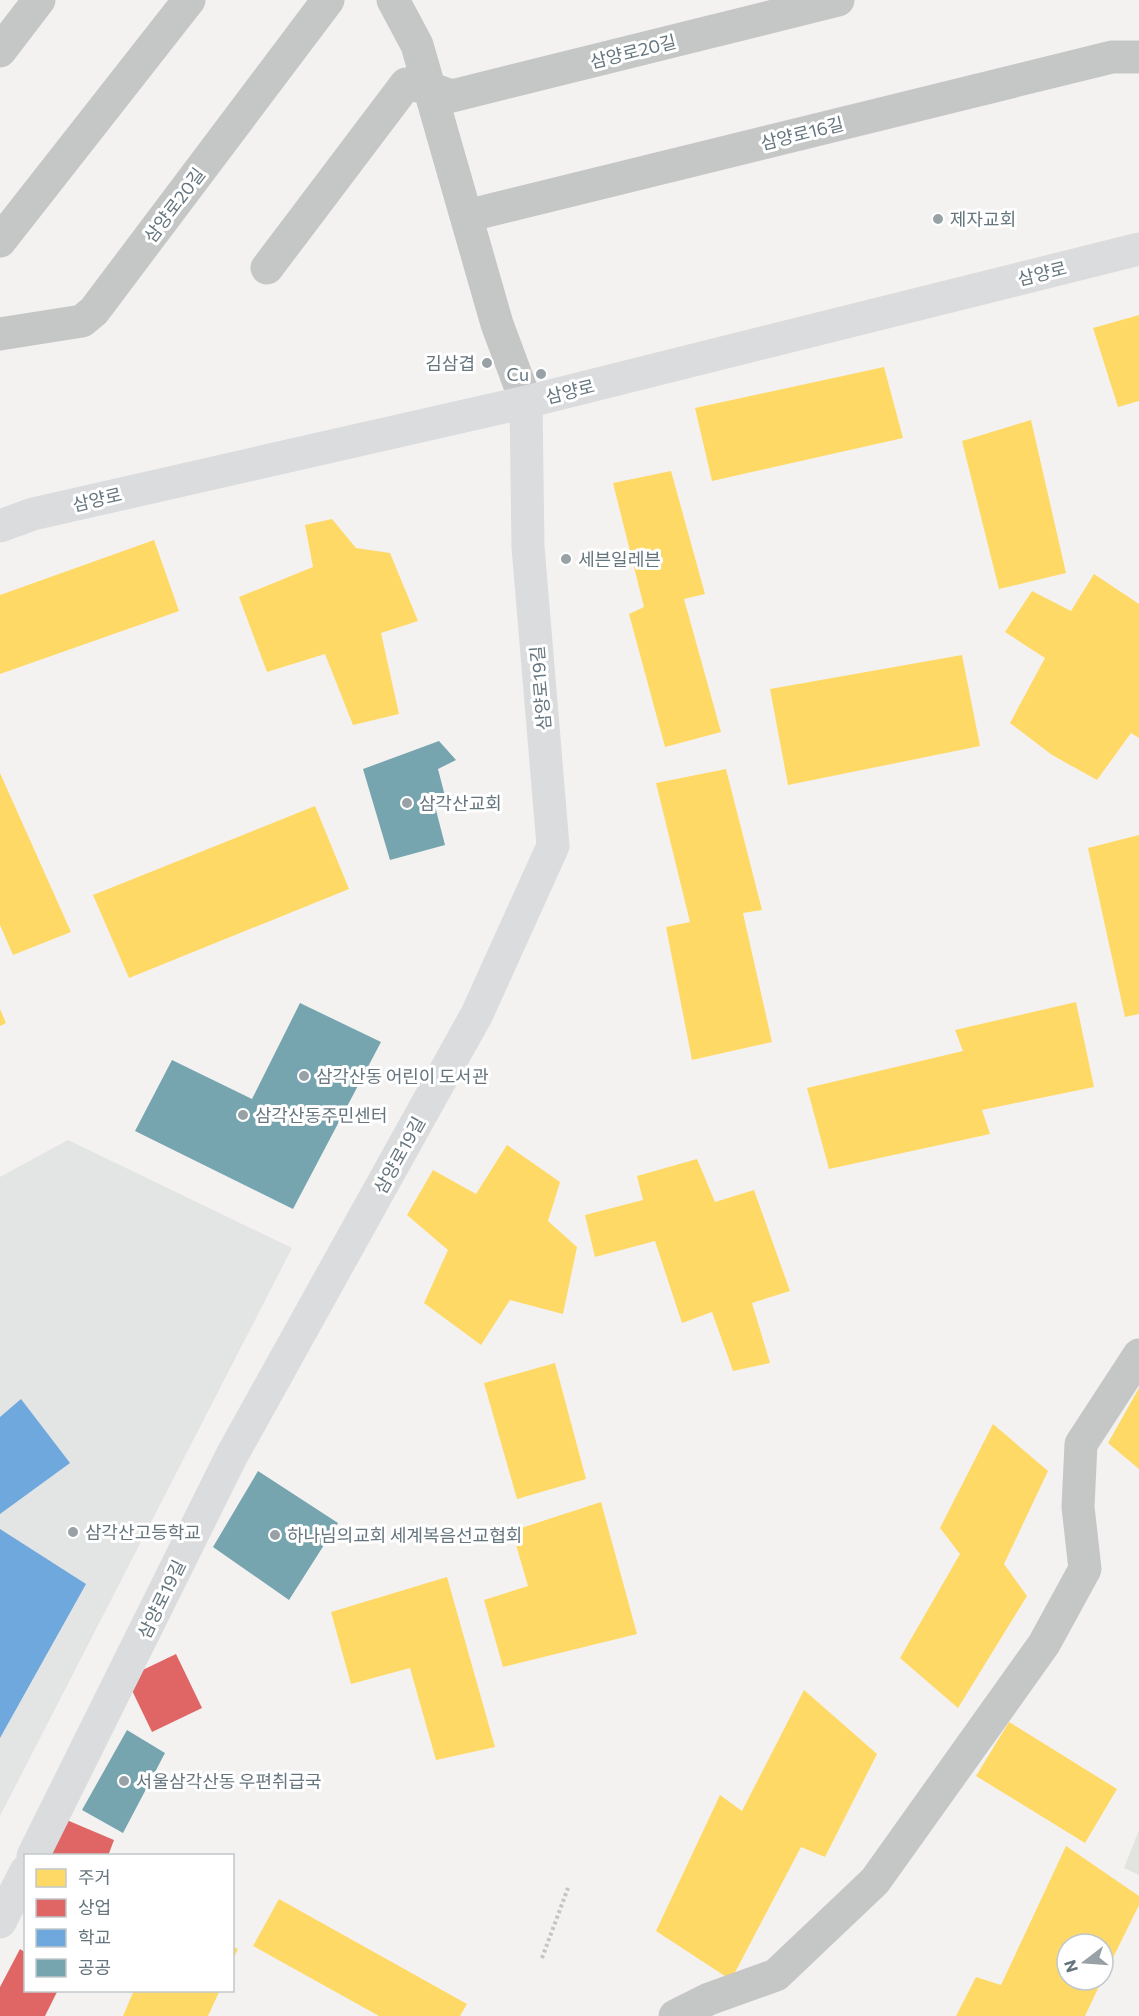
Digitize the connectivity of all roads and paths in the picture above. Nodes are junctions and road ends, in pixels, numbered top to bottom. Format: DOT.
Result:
graph roads {
  1 [pos="39,0"];
  2 [pos="189,0"];
  3 [pos="328,0"];
  4 [pos="838,0"];
  5 [pos="404,2"];
  6 [pos="0,51"];
  7 [pos="1139,57"];
  8 [pos="429,88"];
  9 [pos="466,216"];
  10 [pos="0,241"];
  11 [pos="1139,249"];
  12 [pos="267,268"];
  13 [pos="0,334"];
  14 [pos="526,402"];
  15 [pos="0,526"];
  16 [pos="1139,1355"];
  17 [pos="34,1854"];
  18 [pos="24,1875"];
  19 [pos="568,1888"];
  20 [pos="0,1922"];
  21 [pos="542,1958"];
  22 [pos="675,2016"];
  1 -- 6 [label="street"];
  2 -- 10 [label="street"];
  3 -- 13 [label="street, 삼양로20길"];
  4 -- 8 [label="street, 삼양로20길"];
  5 -- 8 [label="street"];
  7 -- 9 [label="street, 삼양로16길"];
  8 -- 9 [label="street"];
  8 -- 12 [label="street, 삼양로20길"];
  9 -- 14 [label="street"];
  11 -- 14 [label="street, 삼양로"];
  14 -- 15 [label="street, 삼양로"];
  14 -- 17 [label="street, 삼양로19길"];
  16 -- 22 [label="street"];
  18 -- 20 [label="street"];
  19 -- 21 [label="path"];
}
